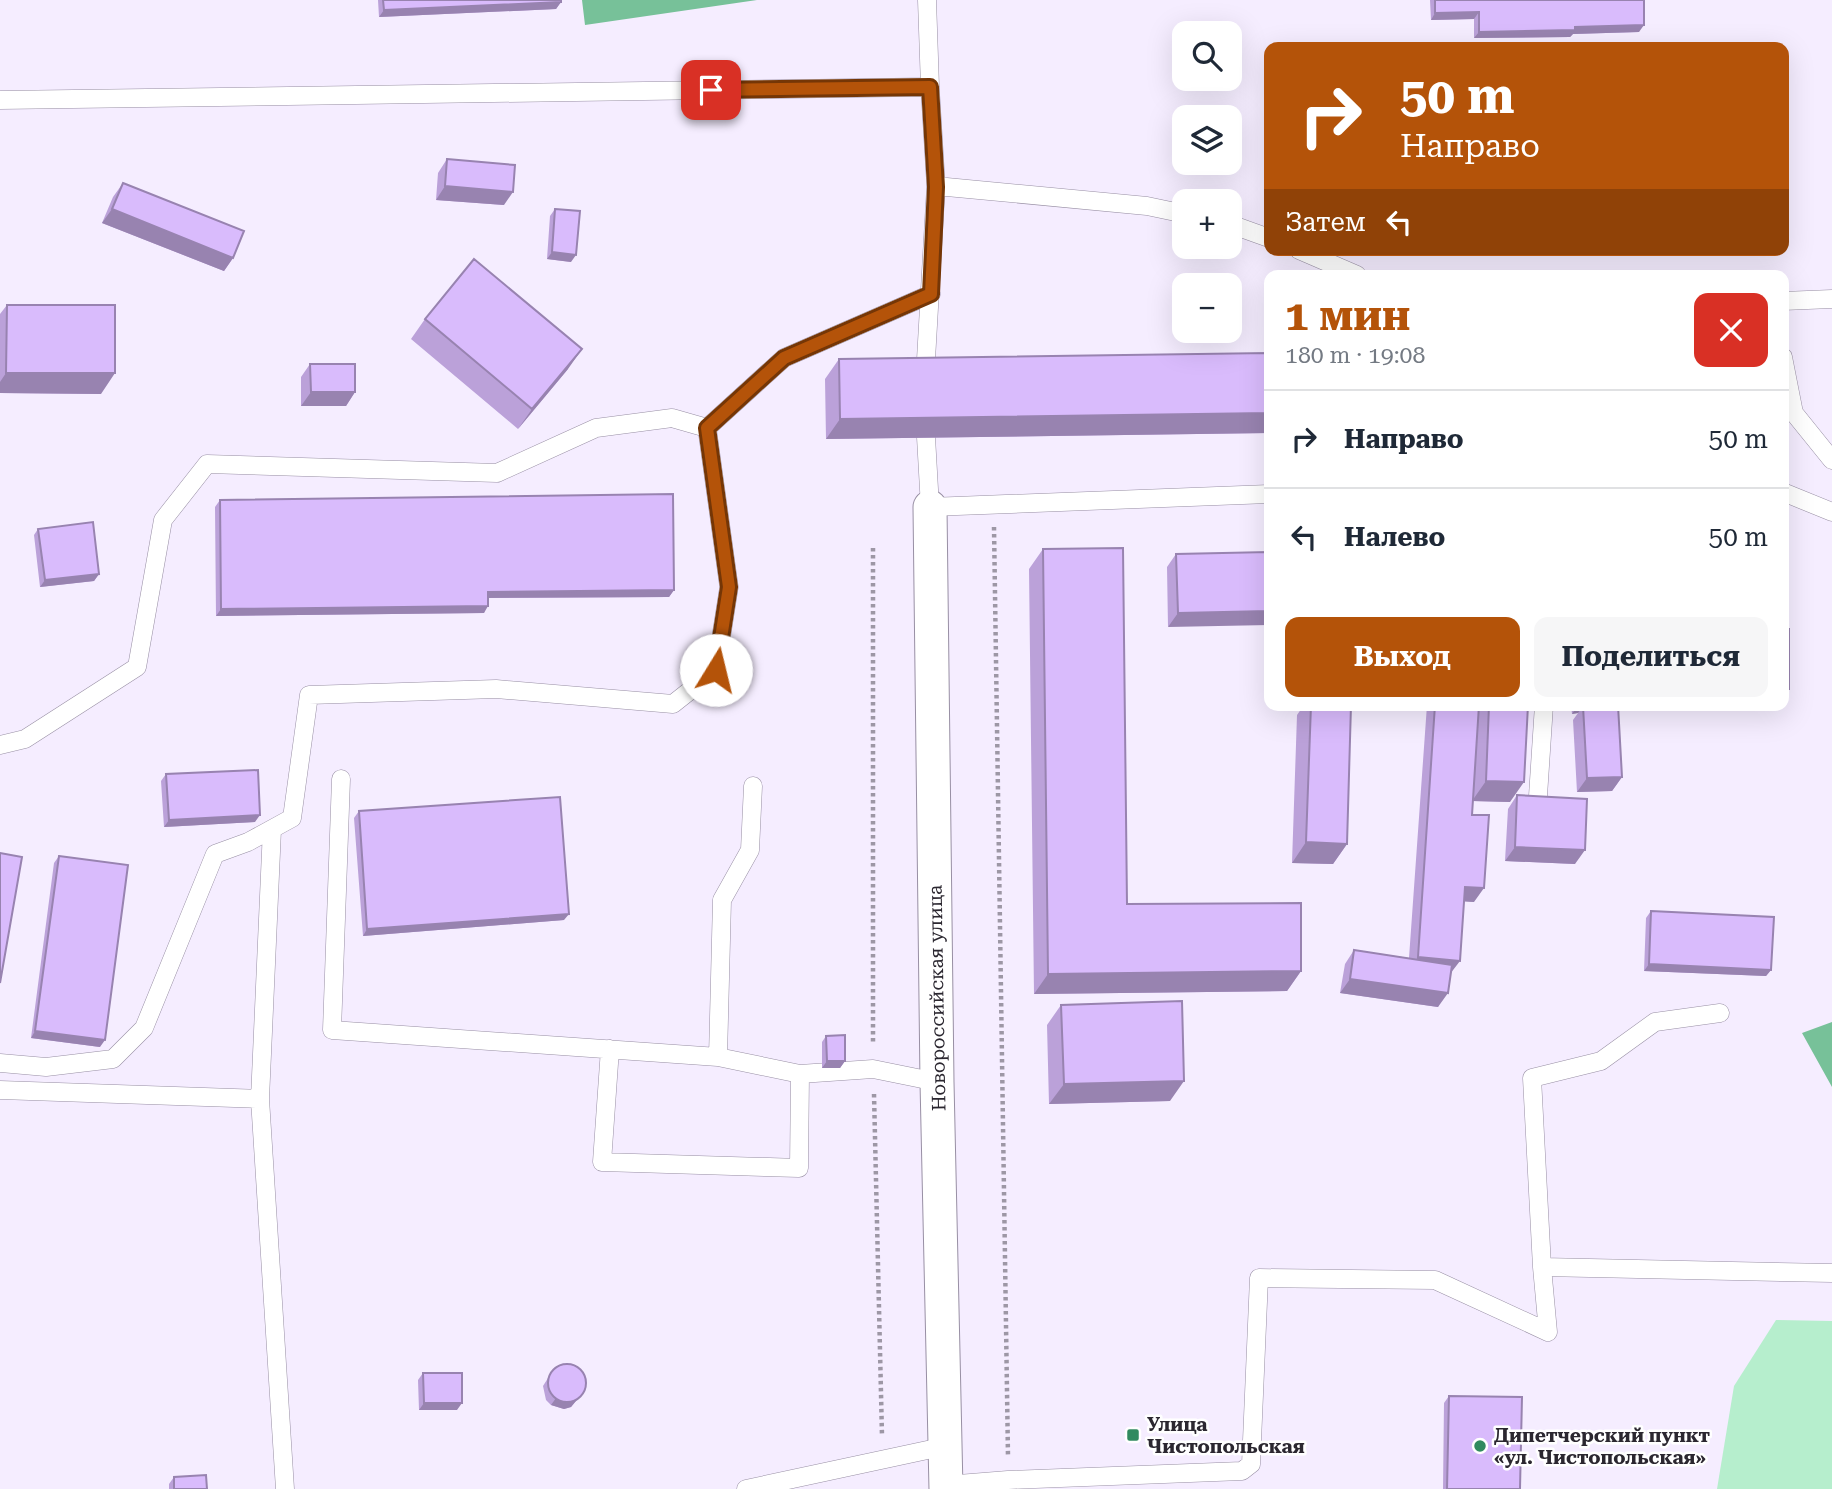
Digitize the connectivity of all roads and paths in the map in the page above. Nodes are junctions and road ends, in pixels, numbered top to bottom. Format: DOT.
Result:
graph roads {
  1 [pos="927,0"];
  2 [pos="930,87"];
  3 [pos="0,100"];
  4 [pos="936,187"];
  5 [pos="1172,211"];
  6 [pos="1242,228"];
  7 [pos="1264,236"];
  8 [pos="1313,256"];
  9 [pos="1345,270"];
  10 [pos="931,294"];
  11 [pos="1832,299"];
  12 [pos="1789,301"];
  13 [pos="925,377"];
  14 [pos="1789,388"];
  15 [pos="707,428"];
  16 [pos="926,437"];
  17 [pos="1832,460"];
  18 [pos="1264,494"];
  19 [pos="1789,494"];
  20 [pos="994,504"];
  21 [pos="930,507"];
  22 [pos="1832,512"];
  23 [pos="873,548"];
  24 [pos="1544,711"];
  25 [pos="0,745"];
  26 [pos="341,779"];
  27 [pos="753,786"];
  28 [pos="1538,796"];
  29 [pos="272,829"];
  30 [pos="1720,1013"];
  31 [pos="610,1049"];
  32 [pos="718,1057"];
  33 [pos="0,1063"];
  34 [pos="873,1069"];
  35 [pos="800,1074"];
  36 [pos="937,1082"];
  37 [pos="0,1090"];
  38 [pos="260,1099"];
  39 [pos="1542,1267"];
  40 [pos="1832,1273"];
  41 [pos="946,1446"];
  42 [pos="883,1460"];
  43 [pos="1008,1480"];
  44 [pos="946,1487"];
  45 [pos="285,1489"];
  46 [pos="746,1489"];
  1 -- 2 [label="lane"];
  2 -- 3 [label="lane"];
  2 -- 4 [label="lane"];
  4 -- 5 [label="lane"];
  4 -- 10 [label="lane"];
  6 -- 7 [label="lane"];
  8 -- 9 [label="lane"];
  10 -- 13 [label="lane"];
  10 -- 15 [label="lane"];
  11 -- 12 [label="lane"];
  14 -- 17 [label="lane"];
  15 -- 25 [label="lane"];
  15 -- 29 [label="lane"];
  16 -- 21 [label="lane"];
  18 -- 20 [label="lane"];
  19 -- 22 [label="lane"];
  20 -- 21 [label="lane"];
  20 -- 43 [label="path"];
  21 -- 36 [label="street, Новороссийская улица"];
  23 -- 34 [label="path"];
  24 -- 28 [label="lane"];
  26 -- 31 [label="lane"];
  27 -- 32 [label="lane"];
  29 -- 33 [label="lane"];
  29 -- 38 [label="lane"];
  30 -- 39 [label="lane"];
  31 -- 32 [label="lane"];
  31 -- 35 [label="lane"];
  32 -- 35 [label="lane"];
  34 -- 35 [label="lane"];
  34 -- 36 [label="lane"];
  34 -- 42 [label="path"];
  36 -- 41 [label="street, Новороссийская улица"];
  37 -- 38 [label="lane"];
  38 -- 45 [label="lane"];
  39 -- 40 [label="lane"];
  39 -- 43 [label="lane"];
  41 -- 42 [label="lane"];
  41 -- 44 [label="street, Новороссийская улица"];
  42 -- 46 [label="lane"];
  43 -- 44 [label="lane"];
}
